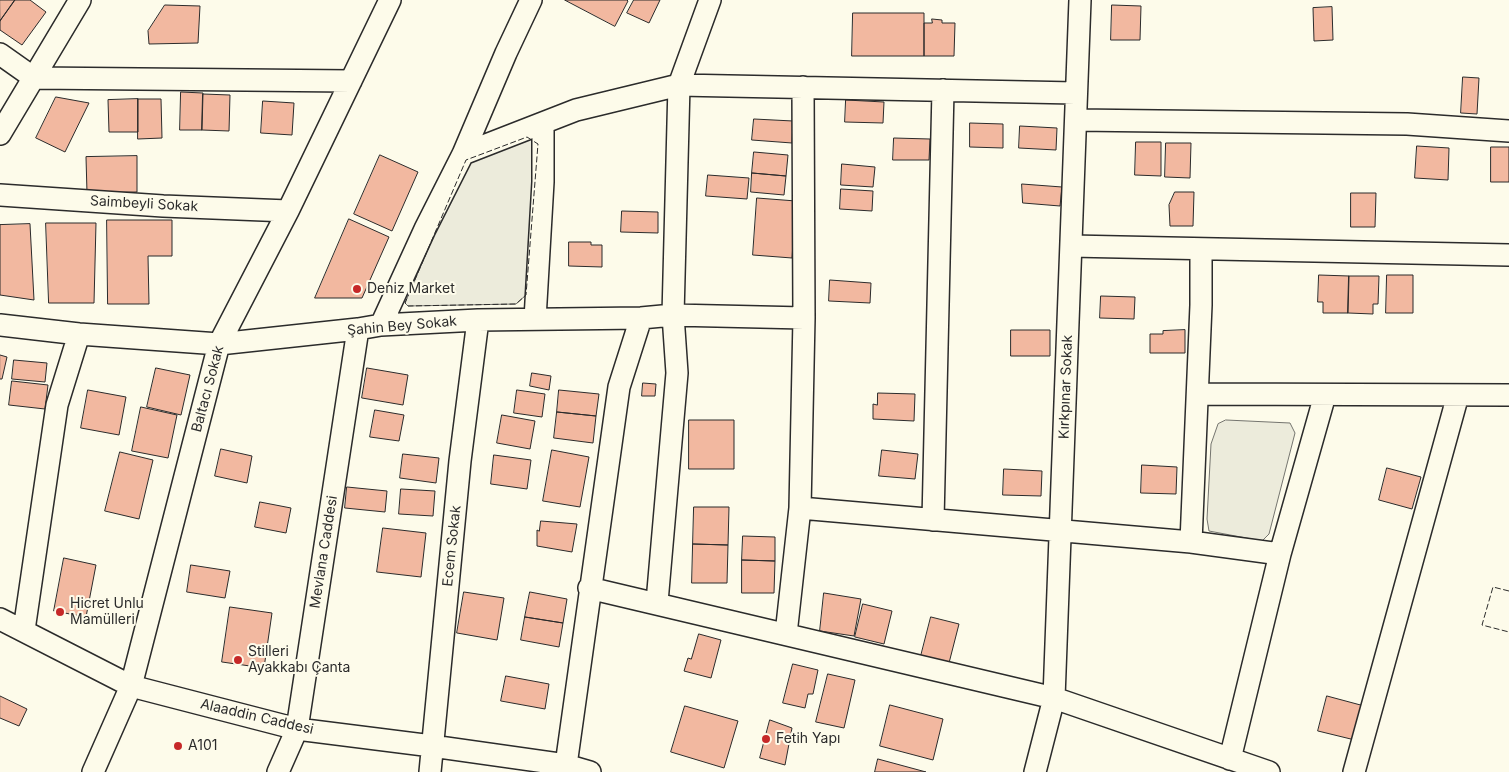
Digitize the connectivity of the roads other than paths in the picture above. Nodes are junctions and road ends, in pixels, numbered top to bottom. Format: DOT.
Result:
graph roads {
  1 [pos="80,0"];
  2 [pos="390,0"];
  3 [pos="531,0"];
  4 [pos="710,0"];
  5 [pos="1080,0"];
  6 [pos="0,54"];
  7 [pos="34,78"];
  8 [pos="351,82"];
  9 [pos="679,85"];
  10 [pos="803,87"];
  11 [pos="943,90"];
  12 [pos="1075,93"];
  13 [pos="1076,120"];
  14 [pos="543,124"];
  15 [pos="1509,131"];
  16 [pos="0,134"];
  17 [pos="463,154"];
  18 [pos="0,195"];
  19 [pos="288,211"];
  20 [pos="1071,246"];
  21 [pos="1201,249"];
  22 [pos="1509,255"];
  23 [pos="673,315"];
  24 [pos="641,318"];
  25 [pos="804,318"];
  26 [pos="536,319"];
  27 [pos="478,320"];
  28 [pos="0,325"];
  29 [pos="381,325"];
  30 [pos="358,329"];
  31 [pos="79,334"];
  32 [pos="219,344"];
  33 [pos="1198,394"];
  34 [pos="1325,395"];
  35 [pos="1458,395"];
  36 [pos="1509,395"];
  37 [pos="800,508"];
  38 [pos="932,520"];
  39 [pos="1060,532"];
  40 [pos="1191,542"];
  41 [pos="1280,554"];
  42 [pos="589,588"];
  43 [pos="657,602"];
  44 [pos="0,619"];
  45 [pos="24,630"];
  46 [pos="786,634"];
  47 [pos="131,686"];
  48 [pos="1054,698"];
  49 [pos="297,728"];
  50 [pos="432,746"];
  51 [pos="1230,759"];
  52 [pos="566,766"];
  53 [pos="92,772"];
  54 [pos="278,772"];
  55 [pos="430,772"];
  56 [pos="590,772"];
  57 [pos="1035,772"];
  58 [pos="1269,772"];
  59 [pos="1354,772"];
  1 -- 7 [label="street"];
  2 -- 8 [label="street, Baltacı Sokak"];
  3 -- 17 [label="street"];
  4 -- 9 [label="street"];
  5 -- 12 [label="street, Kırkpınar Sokak"];
  6 -- 7 [label="street"];
  7 -- 8 [label="street"];
  7 -- 16 [label="street"];
  8 -- 19 [label="street, Baltacı Sokak"];
  9 -- 10 [label="street"];
  9 -- 14 [label="street"];
  9 -- 23 [label="street"];
  10 -- 11 [label="street"];
  10 -- 25 [label="street"];
  11 -- 12 [label="street"];
  11 -- 38 [label="street"];
  12 -- 13 [label="street, Kırkpınar Sokak"];
  13 -- 15 [label="street"];
  13 -- 20 [label="street, Kırkpınar Sokak"];
  14 -- 17 [label="street"];
  14 -- 26 [label="street"];
  17 -- 29 [label="street"];
  18 -- 19 [label="street, Saimbeyli Sokak"];
  19 -- 32 [label="street, Baltacı Sokak"];
  20 -- 21 [label="street"];
  20 -- 39 [label="street, Kırkpınar Sokak"];
  21 -- 22 [label="street"];
  21 -- 33 [label="street"];
  23 -- 24 [label="street, Şahin Bey Sokak"];
  23 -- 25 [label="street, Şahin Bey Sokak"];
  23 -- 43 [label="street"];
  24 -- 26 [label="street, Şahin Bey Sokak"];
  24 -- 42 [label="street"];
  25 -- 37 [label="street"];
  26 -- 27 [label="street, Şahin Bey Sokak"];
  27 -- 29 [label="street, Şahin Bey Sokak"];
  27 -- 50 [label="street, Ecem Sokak"];
  28 -- 31 [label="street, Şahin Bey Sokak"];
  29 -- 30 [label="street, Şahin Bey Sokak"];
  30 -- 32 [label="street, Şahin Bey Sokak"];
  30 -- 49 [label="street, Mevlana Caddesi"];
  31 -- 32 [label="street, Şahin Bey Sokak"];
  31 -- 45 [label="street"];
  32 -- 47 [label="street, Baltacı Sokak"];
  33 -- 34 [label="street"];
  33 -- 40 [label="street"];
  34 -- 35 [label="street"];
  34 -- 41 [label="street"];
  35 -- 36 [label="street"];
  35 -- 59 [label="street"];
  37 -- 38 [label="street"];
  37 -- 46 [label="street"];
  38 -- 39 [label="street"];
  39 -- 40 [label="street"];
  39 -- 48 [label="street, Kırkpınar Sokak"];
  40 -- 41 [label="street"];
  41 -- 51 [label="street"];
  42 -- 43 [label="street"];
  42 -- 52 [label="street"];
  43 -- 46 [label="street"];
  44 -- 45 [label="street, Alaaddin Caddesi"];
  45 -- 47 [label="street, Alaaddin Caddesi"];
  46 -- 48 [label="street"];
  47 -- 49 [label="street, Alaaddin Caddesi"];
  47 -- 53 [label="street, Baltacı Sokak"];
  48 -- 51 [label="street"];
  48 -- 57 [label="street, Kırkpınar Sokak"];
  49 -- 50 [label="street, Alaaddin Caddesi"];
  49 -- 54 [label="street, Mevlana Caddesi"];
  50 -- 52 [label="street, Alaaddin Caddesi"];
  50 -- 55 [label="street, Ecem Sokak"];
  51 -- 58 [label="street"];
  52 -- 56 [label="street, Alaaddin Caddesi"];
}
